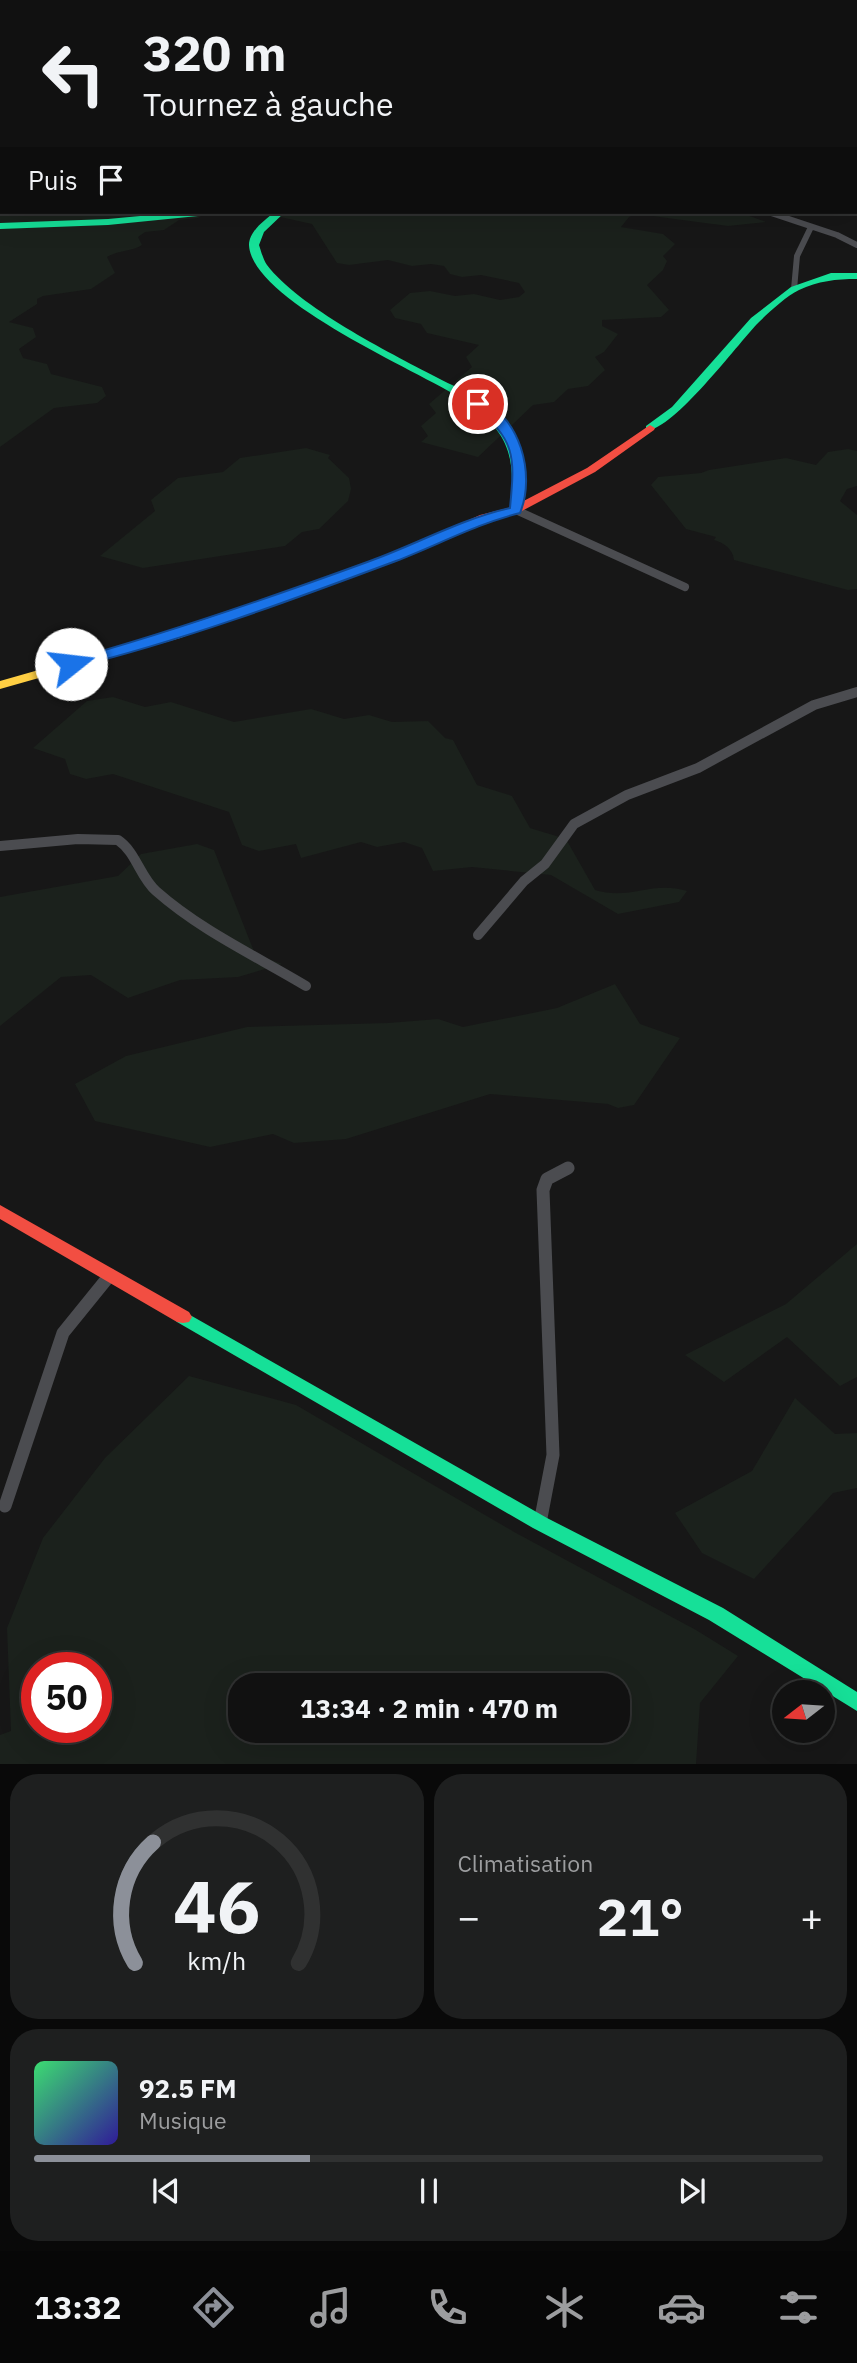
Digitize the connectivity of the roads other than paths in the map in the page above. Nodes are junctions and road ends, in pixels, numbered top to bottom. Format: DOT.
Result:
graph roads {
  1 [pos="188,214"];
  2 [pos="278,214"];
  3 [pos="774,214"];
  4 [pos="0,226"];
  5 [pos="811,227"];
  6 [pos="857,245"];
  7 [pos="857,276"];
  8 [pos="794,289"];
  9 [pos="516,510"];
  10 [pos="685,587"];
  11 [pos="0,685"];
  12 [pos="857,692"];
  13 [pos="0,846"];
  14 [pos="478,935"];
  15 [pos="306,986"];
  16 [pos="568,1168"];
  17 [pos="0,1211"];
  18 [pos="110,1275"];
  19 [pos="5,1506"];
  20 [pos="540,1522"];
  21 [pos="857,1702"];
  1 -- 4 [label="main road"];
  2 -- 9 [label="main road"];
  3 -- 5 [label="street"];
  5 -- 6 [label="street"];
  5 -- 8 [label="street"];
  7 -- 8 [label="main road"];
  8 -- 9 [label="main road"];
  9 -- 10 [label="street"];
  9 -- 11 [label="main road"];
  12 -- 14 [label="street"];
  13 -- 15 [label="street"];
  16 -- 20 [label="street"];
  17 -- 18 [label="main road"];
  18 -- 19 [label="street"];
  18 -- 20 [label="main road"];
  20 -- 21 [label="main road"];
}
